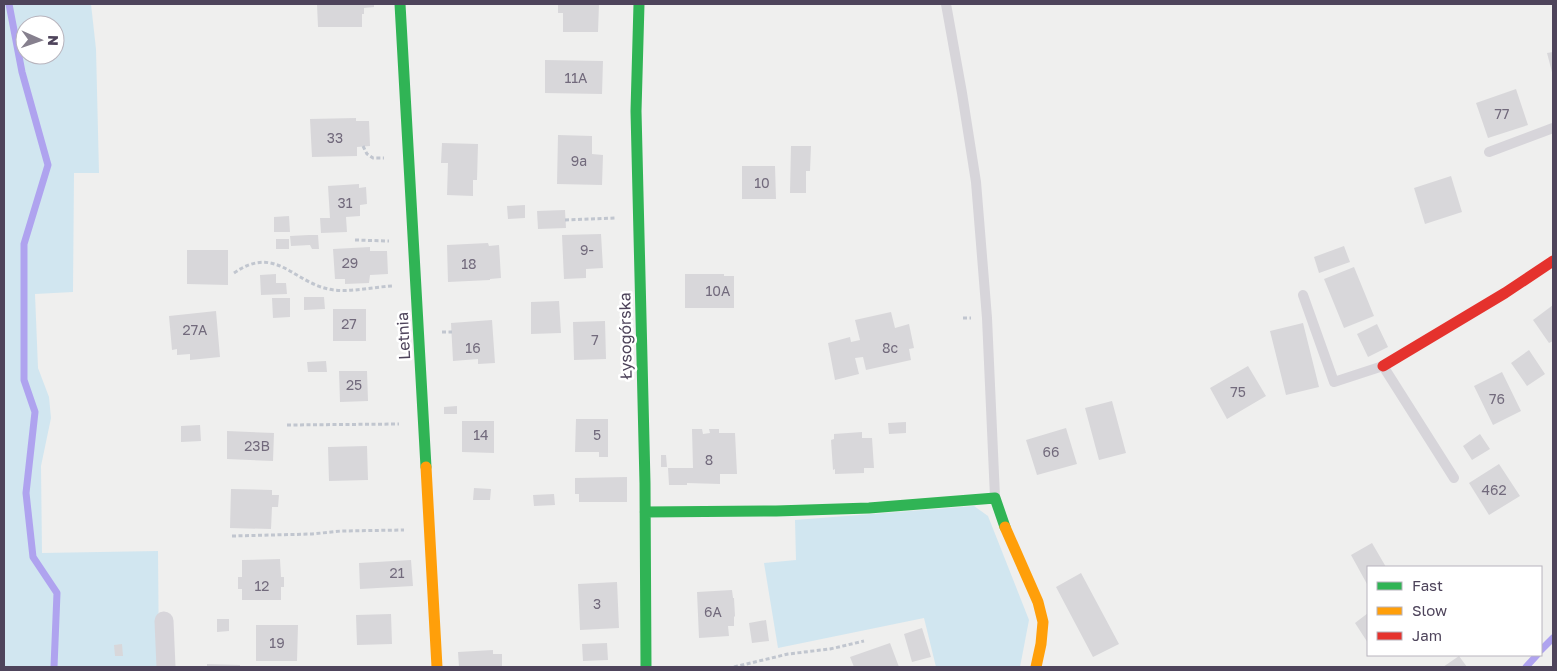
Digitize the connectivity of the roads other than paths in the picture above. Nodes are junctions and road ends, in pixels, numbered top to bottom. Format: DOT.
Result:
graph roads {
  1 [pos="400,4"];
  2 [pos="639,4"];
  3 [pos="946,4"];
  4 [pos="1553,128"];
  5 [pos="1489,152"];
  6 [pos="1553,261"];
  7 [pos="1303,295"];
  8 [pos="1383,366"];
  9 [pos="1454,478"];
  10 [pos="995,498"];
  11 [pos="645,512"];
  12 [pos="164,621"];
  13 [pos="166,667"];
  14 [pos="437,667"];
  15 [pos="646,667"];
  16 [pos="1036,667"];
  1 -- 14 [label="street, Letnia"];
  2 -- 11 [label="street, Łysogórska"];
  3 -- 10 [label="lane"];
  4 -- 5 [label="lane"];
  6 -- 8 [label="street"];
  7 -- 8 [label="lane"];
  8 -- 9 [label="lane"];
  10 -- 11 [label="street"];
  10 -- 16 [label="street"];
  11 -- 15 [label="street, Łysogórska"];
  12 -- 13 [label="street"];
}
